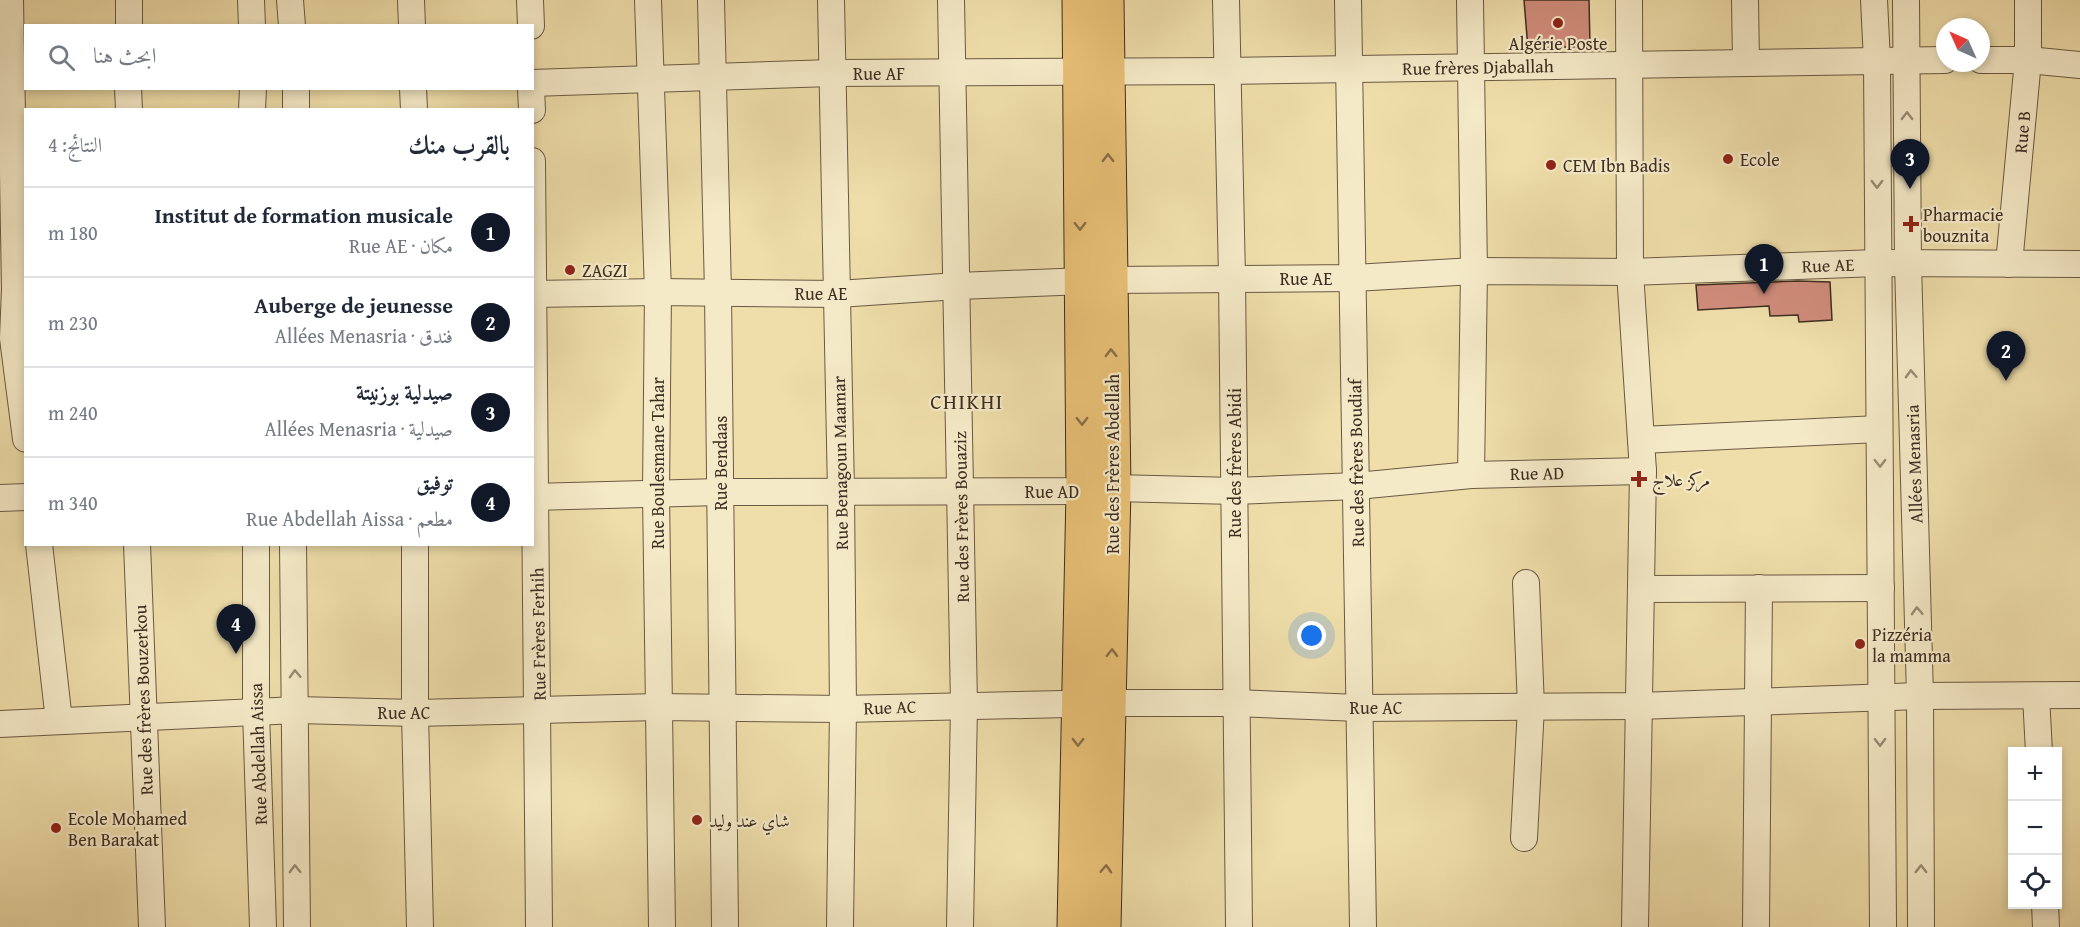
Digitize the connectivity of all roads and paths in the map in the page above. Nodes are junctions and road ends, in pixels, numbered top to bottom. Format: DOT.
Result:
graph roads {
  1 [pos="10,0"];
  2 [pos="129,0"];
  3 [pos="251,0"];
  4 [pos="290,0"];
  5 [pos="411,0"];
  6 [pos="530,0"];
  7 [pos="648,0"];
  8 [pos="711,0"];
  9 [pos="831,0"];
  10 [pos="951,0"];
  11 [pos="1079,0"];
  12 [pos="1107,0"];
  13 [pos="1226,0"];
  14 [pos="1348,0"];
  15 [pos="1470,0"];
  16 [pos="1629,0"];
  17 [pos="1745,0"];
  18 [pos="1874,0"];
  19 [pos="1906,0"];
  20 [pos="2028,0"];
  21 [pos="129,24"];
  22 [pos="252,24"];
  23 [pos="292,24"];
  24 [pos="412,24"];
  25 [pos="531,24"];
  26 [pos="1907,60"];
  27 [pos="1936,60"];
  28 [pos="1990,60"];
  29 [pos="2028,60"];
  30 [pos="1877,61"];
  31 [pos="1746,63"];
  32 [pos="1630,65"];
  33 [pos="2080,65"];
  34 [pos="1472,67"];
  35 [pos="1350,69"];
  36 [pos="1093,70"];
  37 [pos="1226,71"];
  38 [pos="832,73"];
  39 [pos="952,74"];
  40 [pos="650,77"];
  41 [pos="713,77"];
  42 [pos="12,80"];
  43 [pos="534,83"];
  44 [pos="128,90"];
  45 [pos="253,90"];
  46 [pos="296,90"];
  47 [pos="413,90"];
  48 [pos="531,90"];
  49 [pos="129,108"];
  50 [pos="252,108"];
  51 [pos="296,108"];
  52 [pos="414,108"];
  53 [pos="532,108"];
  54 [pos="1878,263"];
  55 [pos="1908,264"];
  56 [pos="2009,264"];
  57 [pos="2080,264"];
  58 [pos="1474,271"];
  59 [pos="1630,272"];
  60 [pos="1232,278"];
  61 [pos="1354,278"];
  62 [pos="1095,281"];
  63 [pos="958,286"];
  64 [pos="13,289"];
  65 [pos="658,292"];
  66 [pos="718,292"];
  67 [pos="534,293"];
  68 [pos="838,294"];
  69 [pos="6,327"];
  70 [pos="24,428"];
  71 [pos="1879,429"];
  72 [pos="1641,440"];
  73 [pos="1643,471"];
  74 [pos="1471,475"];
  75 [pos="1357,486"];
  76 [pos="1098,490"];
  77 [pos="960,491"];
  78 [pos="1235,491"];
  79 [pos="720,492"];
  80 [pos="841,492"];
  81 [pos="656,493"];
  82 [pos="24,496"];
  83 [pos="534,497"];
  84 [pos="0,498"];
  85 [pos="39,546"];
  86 [pos="137,546"];
  87 [pos="256,546"];
  88 [pos="293,546"];
  89 [pos="416,546"];
  90 [pos="1526,583"];
  91 [pos="1759,588"];
  92 [pos="1881,588"];
  93 [pos="1642,589"];
  94 [pos="2080,695"];
  95 [pos="1920,696"];
  96 [pos="2036,696"];
  97 [pos="1880,697"];
  98 [pos="1758,702"];
  99 [pos="1095,703"];
  100 [pos="1235,703"];
  101 [pos="964,705"];
  102 [pos="1638,706"];
  103 [pos="658,707"];
  104 [pos="721,707"];
  105 [pos="1531,707"];
  106 [pos="1360,708"];
  107 [pos="539,709"];
  108 [pos="843,709"];
  109 [pos="297,710"];
  110 [pos="256,711"];
  111 [pos="415,713"];
  112 [pos="143,717"];
  113 [pos="59,721"];
  114 [pos="0,724"];
  115 [pos="2039,747"];
  116 [pos="1524,838"];
  117 [pos="2045,909"];
  118 [pos="152,927"];
  119 [pos="263,927"];
  120 [pos="297,927"];
  121 [pos="420,927"];
  122 [pos="539,927"];
  123 [pos="662,927"];
  124 [pos="725,927"];
  125 [pos="840,927"];
  126 [pos="960,927"];
  127 [pos="1074,927"];
  128 [pos="1104,927"];
  129 [pos="1239,927"];
  130 [pos="1363,927"];
  131 [pos="1635,927"];
  132 [pos="1756,927"];
  133 [pos="1883,927"];
  134 [pos="1921,927"];
  135 [pos="2046,927"];
  1 -- 42 [label="street"];
  2 -- 21 [label="street"];
  3 -- 22 [label="street"];
  4 -- 23 [label="street"];
  5 -- 24 [label="street"];
  6 -- 25 [label="street"];
  7 -- 40 [label="street, Rue Boulesmane Tahar"];
  8 -- 41 [label="street, Rue Bendaas"];
  9 -- 38 [label="street, Rue Benagoun Maamar"];
  10 -- 39 [label="street, Rue des Frères Bouaziz"];
  11 -- 36 [label="main road, Rue des Frères Abdellah"];
  12 -- 36 [label="main road, Rue des Frères Abdellah"];
  13 -- 37 [label="street, Rue des frères Abidi"];
  14 -- 35 [label="street, Rue des frères Boudiaf"];
  15 -- 34 [label="street"];
  16 -- 32 [label="street"];
  17 -- 31 [label="street"];
  18 -- 30 [label="street"];
  19 -- 26 [label="street, Allées Menasria"];
  20 -- 29 [label="street, Rue B"];
  26 -- 27 [label="street, Rue frères Djaballah"];
  26 -- 30 [label="street, Rue frères Djaballah"];
  55 -- 26 [label="street, Allées Menasria, one-way"];
  28 -- 29 [label="street"];
  29 -- 33 [label="street"];
  29 -- 56 [label="street, Rue B"];
  30 -- 31 [label="street, Rue frères Djaballah"];
  30 -- 54 [label="street, one-way"];
  31 -- 32 [label="street, Rue frères Djaballah"];
  32 -- 34 [label="street, Rue frères Djaballah"];
  32 -- 59 [label="street"];
  34 -- 35 [label="street, Rue frères Djaballah"];
  34 -- 58 [label="street"];
  35 -- 37 [label="street, Rue frères Djaballah"];
  35 -- 61 [label="street, Rue des frères Boudiaf"];
  36 -- 37 [label="street, Rue AF"];
  36 -- 39 [label="street, Rue AF"];
  36 -- 62 [label="main road, Rue des Frères Abdellah"];
  37 -- 60 [label="street, Rue des frères Abidi"];
  38 -- 39 [label="street, Rue AF"];
  38 -- 41 [label="street, Rue AF"];
  38 -- 68 [label="street, Rue Benagoun Maamar"];
  39 -- 63 [label="street, Rue des Frères Bouaziz"];
  40 -- 41 [label="street, Rue AF"];
  40 -- 43 [label="street, Rue AF"];
  40 -- 65 [label="street, Rue Boulesmane Tahar"];
  41 -- 66 [label="street, Rue Bendaas"];
  42 -- 64 [label="street"];
  44 -- 49 [label="street"];
  45 -- 50 [label="street"];
  46 -- 51 [label="street"];
  47 -- 52 [label="street"];
  48 -- 53 [label="street"];
  54 -- 55 [label="street, Rue AE"];
  54 -- 59 [label="street, Rue AE"];
  54 -- 71 [label="street"];
  55 -- 56 [label="street, Rue AE"];
  95 -- 55 [label="street, Allées Menasria, one-way"];
  56 -- 57 [label="street, Rue AE"];
  58 -- 59 [label="street, Rue AE"];
  58 -- 61 [label="street, Rue AE"];
  58 -- 74 [label="street"];
  59 -- 72 [label="street"];
  60 -- 61 [label="street, Rue AE"];
  60 -- 62 [label="street, Rue AE"];
  60 -- 78 [label="street, Rue des frères Abidi"];
  61 -- 75 [label="street, Rue des frères Boudiaf"];
  62 -- 63 [label="street, Rue AE"];
  62 -- 76 [label="main road, Rue des Frères Abdellah"];
  63 -- 68 [label="street, Rue AE"];
  63 -- 77 [label="street, Rue des Frères Bouaziz"];
  64 -- 69 [label="street"];
  65 -- 66 [label="street, Rue AE"];
  65 -- 67 [label="street, Rue AE"];
  65 -- 81 [label="street, Rue Boulesmane Tahar"];
  66 -- 68 [label="street, Rue AE"];
  66 -- 79 [label="street, Rue Bendaas"];
  67 -- 83 [label="street, Rue Frères Ferhih"];
  68 -- 80 [label="street, Rue Benagoun Maamar"];
  69 -- 70 [label="street"];
  71 -- 72 [label="street"];
  71 -- 92 [label="street, one-way"];
  72 -- 73 [label="street"];
  73 -- 74 [label="street, Rue AD"];
  73 -- 93 [label="street"];
  74 -- 75 [label="street, Rue AD"];
  75 -- 78 [label="street, Rue AD"];
  75 -- 106 [label="street, Rue des frères Boudiaf"];
  76 -- 77 [label="street, Rue AD"];
  76 -- 78 [label="street, Rue AD"];
  76 -- 99 [label="main road, Rue des Frères Abdellah"];
  77 -- 80 [label="street, Rue AD"];
  77 -- 101 [label="street, Rue des Frères Bouaziz"];
  78 -- 100 [label="street, Rue des frères Abidi"];
  79 -- 80 [label="street, Rue AD"];
  79 -- 81 [label="street, Rue AD"];
  79 -- 104 [label="street, Rue Bendaas"];
  80 -- 108 [label="street, Rue Benagoun Maamar"];
  81 -- 83 [label="street, Rue AD"];
  81 -- 103 [label="street, Rue Boulesmane Tahar"];
  82 -- 84 [label="street"];
  83 -- 107 [label="street, Rue Frères Ferhih"];
  85 -- 113 [label="street"];
  86 -- 112 [label="street, Rue des frères Bouzerkou"];
  87 -- 110 [label="street, Rue Abdellah Aissa"];
  109 -- 88 [label="street, one-way"];
  89 -- 111 [label="street"];
  90 -- 105 [label="street"];
  91 -- 92 [label="street"];
  91 -- 93 [label="street"];
  91 -- 98 [label="street"];
  92 -- 97 [label="street"];
  93 -- 102 [label="street"];
  94 -- 96 [label="street, Rue AC"];
  95 -- 96 [label="street, Rue AC"];
  95 -- 97 [label="street, Rue AC"];
  134 -- 95 [label="street, Allées Menasria, one-way"];
  96 -- 115 [label="street"];
  97 -- 98 [label="street, Rue AC"];
  97 -- 133 [label="street, one-way"];
  98 -- 102 [label="street, Rue AC"];
  98 -- 132 [label="street"];
  99 -- 100 [label="street, Rue AC"];
  99 -- 101 [label="street, Rue AC"];
  99 -- 127 [label="main road, Rue des Frères Abdellah, one-way"];
  128 -- 99 [label="main road, Rue des Frères Abdellah, one-way"];
  100 -- 106 [label="street, Rue AC"];
  100 -- 129 [label="street, Rue des frères Abidi"];
  101 -- 108 [label="street, Rue AC"];
  101 -- 126 [label="street, Rue des Frères Bouaziz"];
  102 -- 105 [label="street, Rue AC"];
  102 -- 131 [label="street"];
  103 -- 104 [label="street, Rue AC"];
  103 -- 107 [label="street, Rue AC"];
  103 -- 123 [label="street, Rue Boulesmane Tahar"];
  104 -- 108 [label="street, Rue AC"];
  104 -- 124 [label="street, Rue Bendaas"];
  105 -- 106 [label="street, Rue AC"];
  105 -- 116 [label="street"];
  106 -- 130 [label="street, Rue des frères Boudiaf"];
  107 -- 111 [label="street, Rue AC"];
  107 -- 122 [label="street, Rue Frères Ferhih"];
  108 -- 125 [label="street, Rue Benagoun Maamar"];
  109 -- 110 [label="street, Rue AC"];
  109 -- 111 [label="street, Rue AC"];
  120 -- 109 [label="street, one-way"];
  110 -- 112 [label="street, Rue AC"];
  110 -- 119 [label="street, Rue Abdellah Aissa"];
  111 -- 121 [label="street"];
  112 -- 113 [label="street, Rue AC"];
  112 -- 118 [label="street, Rue des frères Bouzerkou"];
  113 -- 114 [label="street, Rue AC"];
  117 -- 135 [label="street"];
}
